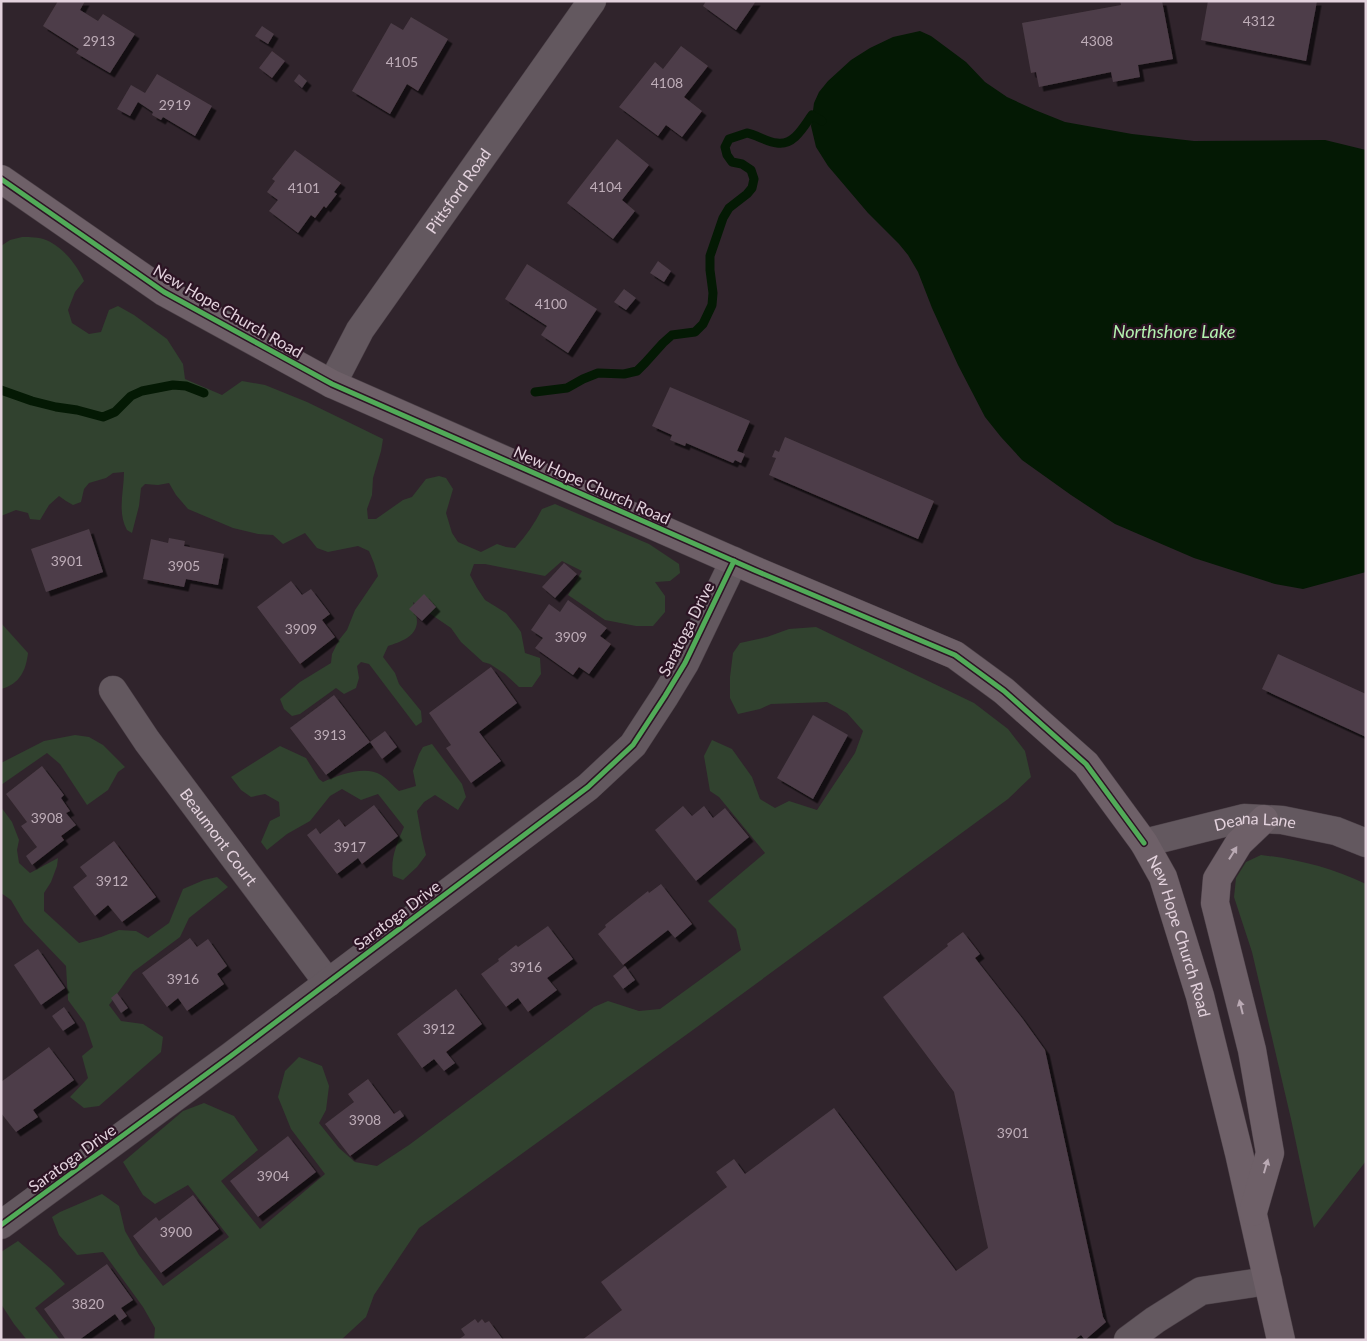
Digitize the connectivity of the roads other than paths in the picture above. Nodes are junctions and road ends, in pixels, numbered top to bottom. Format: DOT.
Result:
graph roads {
  1 [pos="592,1"];
  2 [pos="1,179"];
  3 [pos="332,384"];
  4 [pos="734,561"];
  5 [pos="113,690"];
  6 [pos="1264,819"];
  7 [pos="1144,842"];
  8 [pos="1366,843"];
  9 [pos="328,982"];
  10 [pos="1252,1213"];
  11 [pos="1,1225"];
  12 [pos="1268,1281"];
  13 [pos="1128,1340"];
  14 [pos="1281,1340"];
  1 -- 3 [label="street, Pittsford Road"];
  2 -- 3 [label="main road, New Hope Church Road"];
  3 -- 4 [label="main road, New Hope Church Road"];
  4 -- 7 [label="main road, New Hope Church Road"];
  4 -- 9 [label="street, Saratoga Drive"];
  5 -- 9 [label="street, Beaumont Court"];
  6 -- 7 [label="street, Deana Lane"];
  6 -- 8 [label="street, Deana Lane"];
  10 -- 6 [label="main road, one-way"];
  7 -- 10 [label="main road, New Hope Church Road"];
  9 -- 11 [label="street, Saratoga Drive"];
  10 -- 12 [label="main road, New Hope Church Road"];
  12 -- 13 [label="street"];
  12 -- 14 [label="main road, New Hope Church Road"];
}
